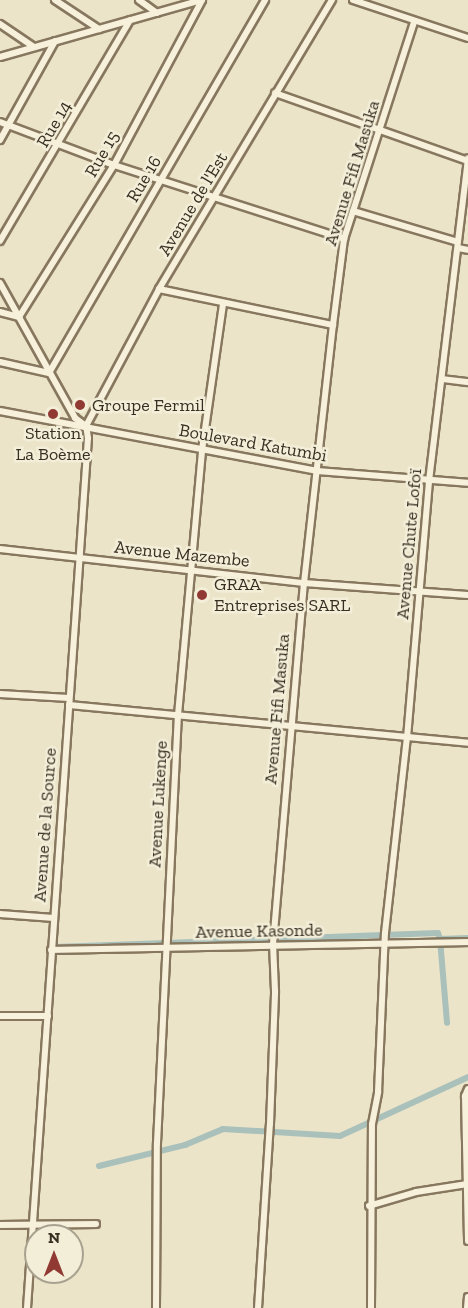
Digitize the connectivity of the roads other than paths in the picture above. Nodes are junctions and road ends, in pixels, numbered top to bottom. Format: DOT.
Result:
graph roads {
  1 [pos="55,0"];
  2 [pos="139,0"];
  3 [pos="203,0"];
  4 [pos="265,0"];
  5 [pos="332,0"];
  6 [pos="353,0"];
  7 [pos="157,13"];
  8 [pos="130,20"];
  9 [pos="414,22"];
  10 [pos="0,24"];
  11 [pos="99,29"];
  12 [pos="468,38"];
  13 [pos="55,41"];
  14 [pos="34,47"];
  15 [pos="0,57"];
  16 [pos="275,93"];
  17 [pos="0,122"];
  18 [pos="9,125"];
  19 [pos="379,131"];
  20 [pos="0,140"];
  21 [pos="60,143"];
  22 [pos="468,160"];
  23 [pos="114,165"];
  24 [pos="162,179"];
  25 [pos="215,197"];
  26 [pos="353,212"];
  27 [pos="344,239"];
  28 [pos="0,241"];
  29 [pos="458,245"];
  30 [pos="468,250"];
  31 [pos="0,283"];
  32 [pos="159,289"];
  33 [pos="223,305"];
  34 [pos="0,312"];
  35 [pos="19,317"];
  36 [pos="333,325"];
  37 [pos="0,362"];
  38 [pos="48,373"];
  39 [pos="442,379"];
  40 [pos="468,382"];
  41 [pos="0,411"];
  42 [pos="86,426"];
  43 [pos="202,450"];
  44 [pos="317,471"];
  45 [pos="429,481"];
  46 [pos="468,483"];
  47 [pos="0,549"];
  48 [pos="78,557"];
  49 [pos="192,570"];
  50 [pos="304,583"];
  51 [pos="421,591"];
  52 [pos="468,595"];
  53 [pos="0,694"];
  54 [pos="69,702"];
  55 [pos="178,715"];
  56 [pos="290,727"];
  57 [pos="407,738"];
  58 [pos="468,743"];
  59 [pos="0,914"];
  60 [pos="54,918"];
  61 [pos="468,942"];
  62 [pos="384,943"];
  63 [pos="273,944"];
  64 [pos="166,948"];
  65 [pos="51,950"];
  66 [pos="0,1016"];
  67 [pos="48,1016"];
  68 [pos="468,1089"];
  69 [pos="467,1184"];
  70 [pos="468,1205"];
  71 [pos="369,1206"];
  72 [pos="35,1224"];
  73 [pos="84,1224"];
  74 [pos="96,1224"];
  75 [pos="0,1225"];
  76 [pos="24,1226"];
  77 [pos="468,1241"];
  78 [pos="29,1284"];
  79 [pos="468,1297"];
  80 [pos="27,1308"];
  81 [pos="156,1308"];
  82 [pos="258,1308"];
  83 [pos="371,1308"];
  84 [pos="467,1308"];
  1 -- 11 [label="street"];
  2 -- 7 [label="street"];
  3 -- 7 [label="street"];
  3 -- 23 [label="street, Rue 15"];
  4 -- 24 [label="street, Rue 16"];
  5 -- 16 [label="street, Avenue de l'Est"];
  6 -- 9 [label="street"];
  7 -- 8 [label="street"];
  8 -- 11 [label="street"];
  8 -- 21 [label="street, Rue 14"];
  9 -- 12 [label="street"];
  9 -- 19 [label="street, Avenue Fifi Masuka"];
  10 -- 14 [label="street"];
  11 -- 13 [label="street"];
  13 -- 14 [label="street"];
  13 -- 18 [label="street"];
  14 -- 15 [label="street"];
  16 -- 19 [label="street"];
  16 -- 25 [label="street, Avenue de l'Est"];
  17 -- 18 [label="street"];
  18 -- 20 [label="street"];
  18 -- 21 [label="street"];
  19 -- 22 [label="street"];
  19 -- 26 [label="street, Avenue Fifi Masuka"];
  21 -- 23 [label="street"];
  21 -- 28 [label="street, Rue 14"];
  22 -- 29 [label="street, Avenue Chute Lofoï"];
  23 -- 24 [label="street"];
  23 -- 35 [label="street, Rue 15"];
  24 -- 25 [label="street"];
  24 -- 38 [label="street, Rue 16"];
  25 -- 27 [label="street"];
  25 -- 32 [label="street, Avenue de l'Est"];
  26 -- 27 [label="street, Avenue Fifi Masuka"];
  26 -- 29 [label="street"];
  27 -- 36 [label="street, Avenue Fifi Masuka"];
  29 -- 30 [label="street"];
  29 -- 39 [label="street, Avenue Chute Lofoï"];
  31 -- 35 [label="street"];
  32 -- 33 [label="street"];
  32 -- 42 [label="street, Avenue de l'Est"];
  33 -- 36 [label="street"];
  33 -- 43 [label="street, Avenue Lukenge"];
  34 -- 35 [label="street"];
  35 -- 38 [label="street"];
  36 -- 44 [label="street, Avenue Fifi Masuka"];
  37 -- 38 [label="street"];
  38 -- 42 [label="street"];
  39 -- 40 [label="street"];
  39 -- 45 [label="street, Avenue Chute Lofoï"];
  41 -- 42 [label="street, Boulevard Katumbi"];
  42 -- 43 [label="street, Boulevard Katumbi"];
  42 -- 48 [label="street, Avenue de la Source"];
  43 -- 44 [label="street, Boulevard Katumbi"];
  43 -- 49 [label="street, Avenue Lukenge"];
  44 -- 45 [label="street, Boulevard Katumbi"];
  44 -- 50 [label="street, Avenue Fifi Masuka"];
  45 -- 46 [label="street, Boulevard Katumbi"];
  45 -- 51 [label="street, Avenue Chute Lofoï"];
  47 -- 48 [label="street, Avenue Mazembe"];
  48 -- 49 [label="street, Avenue Mazembe"];
  48 -- 54 [label="street, Avenue de la Source"];
  49 -- 50 [label="street, Avenue Mazembe"];
  49 -- 55 [label="street, Avenue Lukenge"];
  50 -- 51 [label="street, Avenue Mazembe"];
  50 -- 56 [label="street, Avenue Fifi Masuka"];
  51 -- 52 [label="street, Avenue Mazembe"];
  51 -- 57 [label="street, Avenue Chute Lofoï"];
  53 -- 54 [label="street"];
  54 -- 55 [label="street"];
  54 -- 60 [label="street, Avenue de la Source"];
  55 -- 56 [label="street"];
  55 -- 64 [label="street, Avenue Lukenge"];
  56 -- 57 [label="street"];
  56 -- 63 [label="street, Avenue Fifi Masuka"];
  57 -- 58 [label="street"];
  57 -- 62 [label="street, Avenue Chute Lofoï"];
  59 -- 60 [label="street"];
  60 -- 65 [label="street, Avenue de la Source"];
  61 -- 62 [label="street, Avenue Kasonde"];
  62 -- 63 [label="street, Avenue Kasonde"];
  62 -- 71 [label="street, Avenue Chute Lofoï"];
  63 -- 64 [label="street, Avenue Kasonde"];
  63 -- 82 [label="street, Avenue Fifi Masuka"];
  64 -- 65 [label="street, Avenue Kasonde"];
  64 -- 81 [label="street, Avenue Lukenge"];
  65 -- 67 [label="street, Avenue de la Source"];
  66 -- 67 [label="street"];
  67 -- 72 [label="street, Avenue de la Source"];
  68 -- 69 [label="street"];
  69 -- 70 [label="street"];
  69 -- 71 [label="street"];
  70 -- 77 [label="street"];
  71 -- 83 [label="street, Avenue Chute Lofoï"];
  73 -- 74 [label="street"];
  75 -- 76 [label="street"];
  78 -- 80 [label="street, Avenue de la Source"];
  79 -- 84 [label="street"];
}
